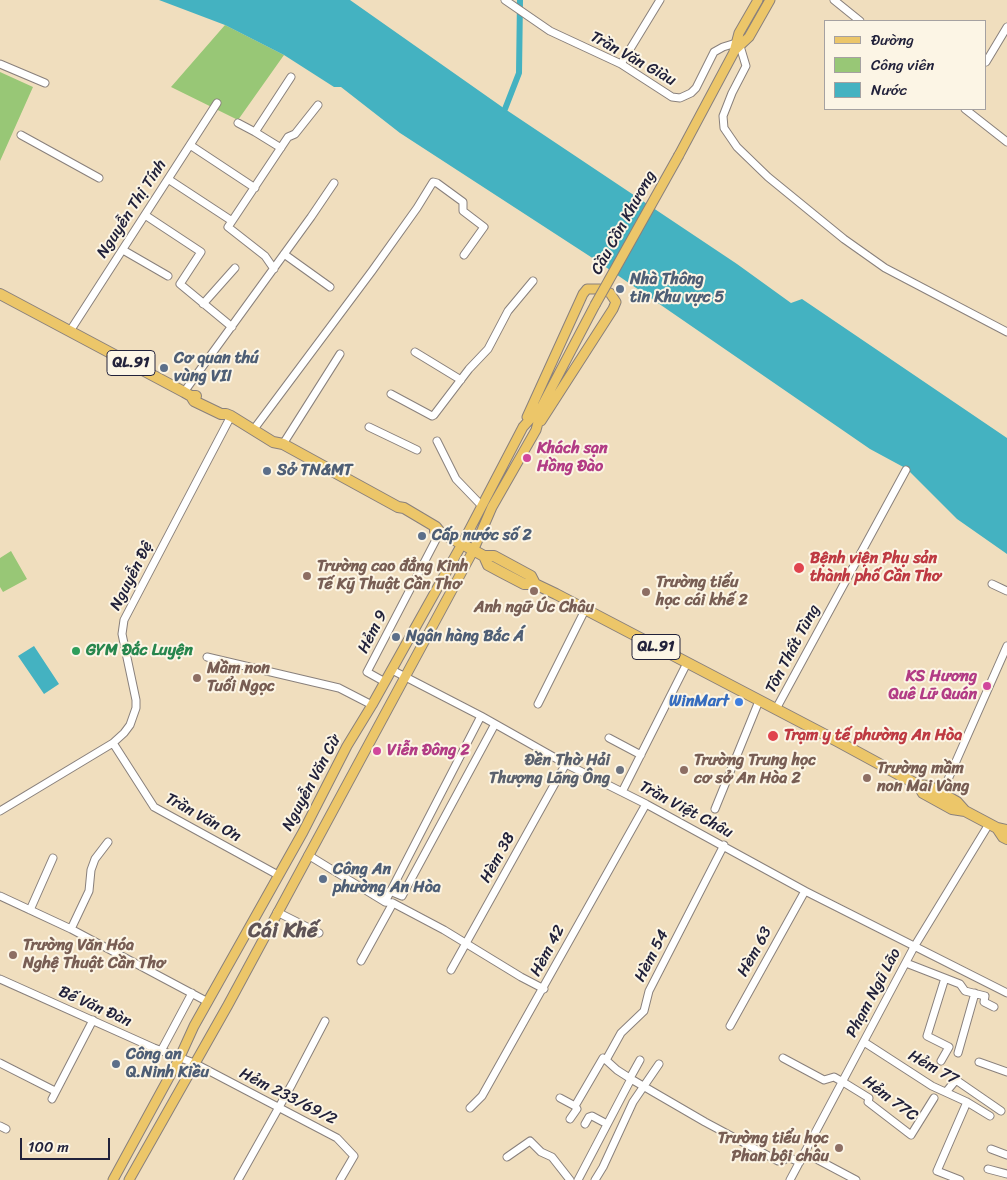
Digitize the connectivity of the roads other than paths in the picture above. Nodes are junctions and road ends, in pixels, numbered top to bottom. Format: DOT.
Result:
graph roads {
  1 [pos="660,0"];
  2 [pos="758,0"];
  3 [pos="770,0"];
  4 [pos="834,0"];
  5 [pos="508,1"];
  6 [pos="859,20"];
  7 [pos="1007,27"];
  8 [pos="737,47"];
  9 [pos="987,60"];
  10 [pos="0,64"];
  11 [pos="621,64"];
  12 [pos="291,77"];
  13 [pos="45,83"];
  14 [pos="217,103"];
  15 [pos="318,105"];
  16 [pos="966,110"];
  17 [pos="238,123"];
  18 [pos="255,132"];
  19 [pos="21,136"];
  20 [pos="1007,142"];
  21 [pos="190,145"];
  22 [pos="281,148"];
  23 [pos="98,178"];
  24 [pos="168,179"];
  25 [pos="334,183"];
  26 [pos="255,188"];
  27 [pos="145,215"];
  28 [pos="232,221"];
  29 [pos="123,250"];
  30 [pos="284,254"];
  31 [pos="464,255"];
  32 [pos="236,268"];
  33 [pos="274,269"];
  34 [pos="168,276"];
  35 [pos="533,281"];
  36 [pos="330,288"];
  37 [pos="0,294"];
  38 [pos="204,304"];
  39 [pos="595,305"];
  40 [pos="232,327"];
  41 [pos="70,331"];
  42 [pos="1007,332"];
  43 [pos="415,352"];
  44 [pos="340,354"];
  45 [pos="461,380"];
  46 [pos="188,394"];
  47 [pos="392,394"];
  48 [pos="543,404"];
  49 [pos="229,415"];
  50 [pos="369,427"];
  51 [pos="523,427"];
  52 [pos="255,429"];
  53 [pos="536,430"];
  54 [pos="437,442"];
  55 [pos="279,443"];
  56 [pos="416,450"];
  57 [pos="906,470"];
  58 [pos="481,505"];
  59 [pos="440,532"];
  60 [pos="462,544"];
  61 [pos="473,551"];
  62 [pos="992,584"];
  63 [pos="1007,591"];
  64 [pos="586,610"];
  65 [pos="1007,646"];
  66 [pos="207,657"];
  67 [pos="687,663"];
  68 [pos="392,670"];
  69 [pos="404,676"];
  70 [pos="385,682"];
  71 [pos="759,701"];
  72 [pos="538,704"];
  73 [pos="372,705"];
  74 [pos="776,709"];
  75 [pos="481,716"];
  76 [pos="495,724"];
  77 [pos="609,738"];
  78 [pos="113,743"];
  79 [pos="641,755"];
  80 [pos="567,762"];
  81 [pos="918,785"];
  82 [pos="622,792"];
  83 [pos="942,793"];
  84 [pos="646,804"];
  85 [pos="715,809"];
  86 [pos="0,811"];
  87 [pos="965,811"];
  88 [pos="997,827"];
  89 [pos="1007,839"];
  90 [pos="108,842"];
  91 [pos="724,846"];
  92 [pos="308,855"];
  93 [pos="53,858"];
  94 [pos="278,875"];
  95 [pos="390,891"];
  96 [pos="805,891"];
  97 [pos="0,896"];
  98 [pos="389,903"];
  99 [pos="30,910"];
  100 [pos="277,912"];
  101 [pos="71,929"];
  102 [pos="319,933"];
  103 [pos="465,944"];
  104 [pos="914,947"];
  105 [pos="361,961"];
  106 [pos="906,962"];
  107 [pos="451,970"];
  108 [pos="945,978"];
  109 [pos="0,979"];
  110 [pos="544,989"];
  111 [pos="192,993"];
  112 [pos="975,993"];
  113 [pos="1007,993"];
  114 [pos="208,1002"];
  115 [pos="994,1007"];
  116 [pos="93,1020"];
  117 [pos="326,1021"];
  118 [pos="730,1026"];
  119 [pos="864,1042"];
  120 [pos="161,1051"];
  121 [pos="958,1053"];
  122 [pos="784,1058"];
  123 [pos="179,1059"];
  124 [pos="606,1060"];
  125 [pos="640,1060"];
  126 [pos="941,1061"];
  127 [pos="979,1062"];
  128 [pos="0,1063"];
  129 [pos="194,1063"];
  130 [pos="659,1064"];
  131 [pos="1007,1072"];
  132 [pos="631,1079"];
  133 [pos="842,1082"];
  134 [pos="644,1085"];
  135 [pos="55,1091"];
  136 [pos="946,1092"];
  137 [pos="560,1098"];
  138 [pos="934,1098"];
  139 [pos="52,1099"];
  140 [pos="967,1102"];
  141 [pos="575,1106"];
  142 [pos="278,1107"];
  143 [pos="470,1108"];
  144 [pos="1001,1111"];
  145 [pos="990,1116"];
  146 [pos="570,1119"];
  147 [pos="585,1124"];
  148 [pos="607,1124"];
  149 [pos="991,1149"];
  150 [pos="805,1153"];
  151 [pos="1007,1155"];
  152 [pos="507,1157"];
  153 [pos="800,1162"];
  154 [pos="988,1169"];
  155 [pos="1007,1174"];
  156 [pos="852,1179"];
  157 [pos="113,1180"];
  158 [pos="129,1180"];
  159 [pos="238,1180"];
  160 [pos="340,1180"];
  161 [pos="570,1180"];
  162 [pos="578,1180"];
  163 [pos="595,1180"];
  164 [pos="790,1180"];
  165 [pos="960,1180"];
  1 -- 11 [label="street"];
  2 -- 8 [label="main road"];
  3 -- 8 [label="main road"];
  4 -- 6 [label="street"];
  5 -- 11 [label="street, Trần Văn Giàu"];
  7 -- 9 [label="street"];
  8 -- 11 [label="street, Trần Văn Giàu"];
  8 -- 39 [label="main road, Cầu Cồn Khương, bridge"];
  8 -- 42 [label="street"];
  10 -- 13 [label="street"];
  12 -- 18 [label="street"];
  14 -- 21 [label="street, Nguyễn Thị Tính"];
  15 -- 22 [label="street"];
  16 -- 20 [label="street"];
  17 -- 18 [label="street"];
  18 -- 22 [label="street"];
  19 -- 23 [label="street"];
  21 -- 24 [label="street, Nguyễn Thị Tính"];
  21 -- 26 [label="street"];
  22 -- 26 [label="street"];
  24 -- 27 [label="street, Nguyễn Thị Tính"];
  24 -- 28 [label="street"];
  25 -- 30 [label="street"];
  26 -- 28 [label="street"];
  27 -- 29 [label="street, Nguyễn Thị Tính"];
  27 -- 38 [label="street"];
  28 -- 33 [label="street"];
  29 -- 34 [label="street"];
  29 -- 41 [label="street, Nguyễn Thị Tính"];
  30 -- 33 [label="street"];
  30 -- 36 [label="street"];
  31 -- 52 [label="street"];
  32 -- 38 [label="street"];
  33 -- 40 [label="street"];
  35 -- 45 [label="street"];
  37 -- 41 [label="highway, QL.91"];
  38 -- 40 [label="street"];
  39 -- 48 [label="main road, Nguyễn Văn Cừ"];
  40 -- 46 [label="street"];
  41 -- 46 [label="highway, QL.91"];
  43 -- 45 [label="street"];
  44 -- 55 [label="street"];
  45 -- 47 [label="street"];
  46 -- 49 [label="highway, QL.91"];
  48 -- 51 [label="main road, Nguyễn Văn Cừ"];
  48 -- 53 [label="main road, Nguyễn Văn Cừ"];
  49 -- 52 [label="highway, QL.91"];
  49 -- 78 [label="street, Nguyễn Đệ"];
  50 -- 56 [label="street"];
  51 -- 53 [label="main road"];
  51 -- 58 [label="main road, Nguyễn Văn Cừ"];
  52 -- 55 [label="highway, QL.91"];
  53 -- 61 [label="main road, Nguyễn Văn Cừ"];
  54 -- 58 [label="street"];
  55 -- 59 [label="highway, QL.91"];
  57 -- 74 [label="street, Tôn Thất Tùng"];
  58 -- 60 [label="main road, Nguyễn Văn Cừ"];
  59 -- 60 [label="highway, QL.91"];
  59 -- 70 [label="street, Hẻm 9"];
  60 -- 61 [label="highway, QL.91"];
  60 -- 68 [label="main road, Nguyễn Văn Cừ"];
  61 -- 64 [label="highway, QL.91"];
  61 -- 69 [label="main road, Nguyễn Văn Cừ"];
  62 -- 63 [label="street"];
  64 -- 67 [label="highway, QL.91"];
  64 -- 72 [label="street"];
  65 -- 83 [label="street"];
  66 -- 73 [label="street"];
  67 -- 71 [label="highway, QL.91"];
  67 -- 79 [label="street"];
  68 -- 69 [label="street, Trần Việt Châu"];
  68 -- 70 [label="main road, Nguyễn Văn Cừ"];
  69 -- 75 [label="street, Trần Việt Châu"];
  69 -- 92 [label="main road, Nguyễn Văn Cừ"];
  70 -- 73 [label="main road, Nguyễn Văn Cừ"];
  71 -- 74 [label="highway, QL.91"];
  71 -- 85 [label="street"];
  73 -- 94 [label="main road, Nguyễn Văn Cừ"];
  74 -- 81 [label="highway, QL.91"];
  75 -- 76 [label="street, Trần Việt Châu"];
  75 -- 95 [label="street"];
  76 -- 80 [label="street, Trần Việt Châu"];
  76 -- 95 [label="street"];
  77 -- 79 [label="street"];
  78 -- 86 [label="street, Nguyễn Đệ"];
  78 -- 94 [label="street, Trần Văn Ơn"];
  79 -- 82 [label="street"];
  80 -- 82 [label="street, Trần Việt Châu"];
  80 -- 103 [label="street, Hèm 38"];
  81 -- 83 [label="highway, QL.91"];
  81 -- 87 [label="highway, QL.91"];
  82 -- 84 [label="street, Trần Việt Châu"];
  83 -- 87 [label="highway, QL.91"];
  84 -- 91 [label="street, Trần Việt Châu"];
  84 -- 110 [label="street, Hèm 42"];
  87 -- 88 [label="highway, QL.91"];
  88 -- 89 [label="highway, QL.91"];
  88 -- 104 [label="street, Phạm Ngũ Lão"];
  90 -- 101 [label="street"];
  91 -- 96 [label="street, Trần Việt Châu"];
  91 -- 124 [label="street, Hèm 54"];
  92 -- 98 [label="street"];
  92 -- 100 [label="main road, Nguyễn Văn Cừ"];
  93 -- 99 [label="street"];
  94 -- 114 [label="main road, Nguyễn Văn Cừ"];
  95 -- 98 [label="street"];
  96 -- 104 [label="street, Trần Việt Châu"];
  96 -- 118 [label="street, Hèm 63"];
  97 -- 99 [label="street"];
  98 -- 103 [label="street"];
  98 -- 105 [label="street"];
  99 -- 101 [label="street"];
  100 -- 102 [label="street"];
  100 -- 129 [label="main road, Nguyễn Văn Cừ"];
  101 -- 111 [label="street"];
  103 -- 107 [label="street, Hèm 38"];
  103 -- 110 [label="street"];
  104 -- 106 [label="street, Phạm Ngũ Lão"];
  104 -- 113 [label="street, Trần Việt Châu"];
  106 -- 108 [label="street"];
  106 -- 119 [label="street, Phạm Ngũ Lão"];
  108 -- 112 [label="street"];
  108 -- 126 [label="street"];
  109 -- 116 [label="street, Bế Văn Đàn"];
  110 -- 143 [label="street, Hèm 42"];
  111 -- 114 [label="street"];
  111 -- 120 [label="street"];
  112 -- 115 [label="street"];
  112 -- 121 [label="street"];
  114 -- 123 [label="main road, Nguyễn Văn Cừ"];
  116 -- 120 [label="street, Bế Văn Đàn"];
  116 -- 135 [label="street"];
  117 -- 142 [label="street"];
  119 -- 133 [label="street, Phạm Ngũ Lão"];
  119 -- 136 [label="street, Hẻm 77"];
  120 -- 123 [label="street, Bế Văn Đàn"];
  122 -- 133 [label="street"];
  123 -- 129 [label="street, Hẻm 233/69/2"];
  123 -- 157 [label="main road, Nguyễn Văn Cừ"];
  124 -- 132 [label="street"];
  124 -- 141 [label="street, Hèm 54"];
  125 -- 132 [label="street"];
  127 -- 131 [label="street"];
  128 -- 135 [label="street"];
  129 -- 142 [label="street, Hẻm 233/69/2"];
  129 -- 158 [label="main road, Nguyễn Văn Cừ"];
  130 -- 134 [label="street"];
  132 -- 134 [label="street"];
  132 -- 148 [label="street"];
  133 -- 138 [label="street, Hẻm 77C"];
  133 -- 150 [label="street, Phạm Ngũ Lão"];
  134 -- 153 [label="street"];
  134 -- 163 [label="street"];
  135 -- 139 [label="street"];
  136 -- 140 [label="street, Hẻm 77"];
  136 -- 144 [label="street"];
  137 -- 141 [label="street"];
  140 -- 145 [label="street, Hẻm 77"];
  140 -- 165 [label="street"];
  141 -- 146 [label="street, Hèm 54"];
  142 -- 159 [label="street"];
  142 -- 160 [label="street, Hẻm 233/69/2"];
  147 -- 148 [label="street"];
  148 -- 162 [label="street"];
  149 -- 151 [label="street"];
  150 -- 153 [label="street, Phạm Ngũ Lão"];
  150 -- 156 [label="street"];
  152 -- 161 [label="street"];
  153 -- 164 [label="street, Phạm Ngũ Lão"];
  154 -- 155 [label="street"];
}
